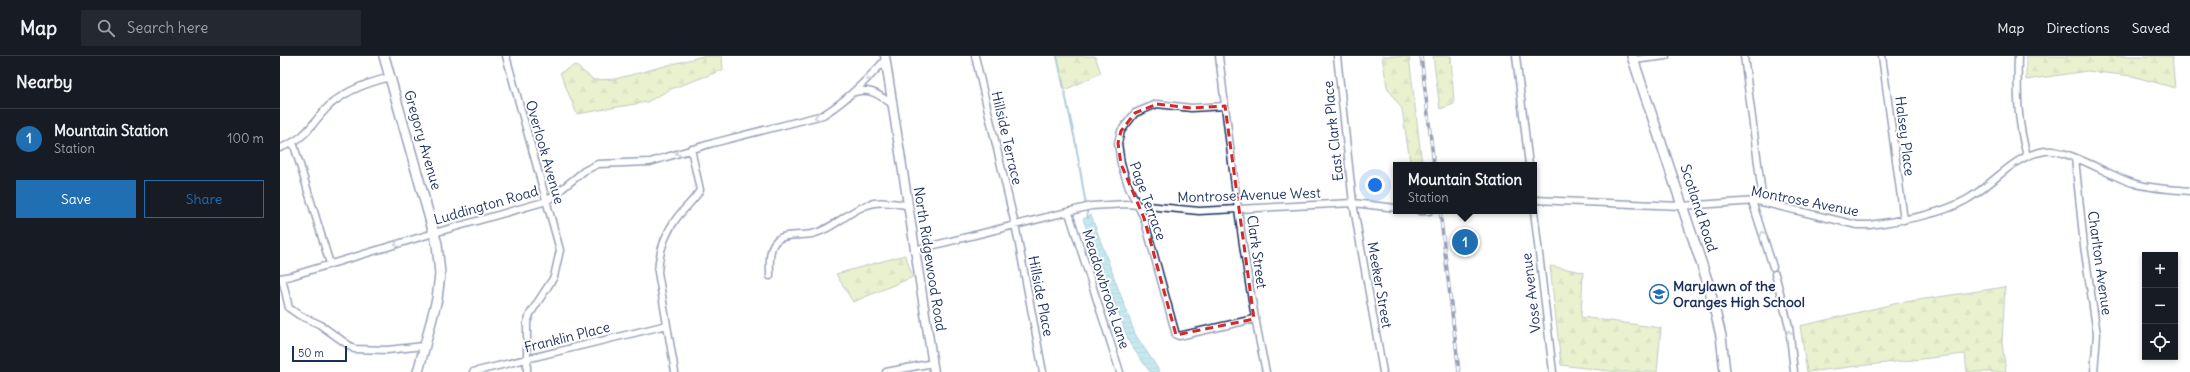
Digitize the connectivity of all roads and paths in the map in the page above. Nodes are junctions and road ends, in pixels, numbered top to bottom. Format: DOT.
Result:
graph roads {
  1 [pos="384,56"];
  2 [pos="506,56"];
  3 [pos="975,56"];
  4 [pos="1219,56"];
  5 [pos="1337,56"];
  6 [pos="1516,56"];
  7 [pos="1666,56"];
  8 [pos="1744,56"];
  9 [pos="1882,56"];
  10 [pos="2018,56"];
  11 [pos="885,57"];
  12 [pos="1633,58"];
  13 [pos="390,77"];
  14 [pos="848,94"];
  15 [pos="892,104"];
  16 [pos="1225,106"];
  17 [pos="293,142"];
  18 [pos="280,148"];
  19 [pos="691,149"];
  20 [pos="2027,156"];
  21 [pos="2075,158"];
  22 [pos="1529,162"];
  23 [pos="2190,191"];
  24 [pos="1537,200"];
  25 [pos="547,201"];
  26 [pos="1752,201"];
  27 [pos="1763,202"];
  28 [pos="1353,203"];
  29 [pos="907,205"];
  30 [pos="1138,205"];
  31 [pos="1684,206"];
  32 [pos="1393,208"];
  33 [pos="1238,209"];
  34 [pos="1069,213"];
  35 [pos="1534,214"];
  36 [pos="1904,220"];
  37 [pos="1015,225"];
  38 [pos="434,233"];
  39 [pos="915,250"];
  40 [pos="330,264"];
  41 [pos="770,276"];
  42 [pos="281,278"];
  43 [pos="1254,319"];
  44 [pos="667,325"];
  45 [pos="424,346"];
  46 [pos="526,359"];
  47 [pos="933,363"];
  48 [pos="418,372"];
  49 [pos="473,372"];
  50 [pos="527,372"];
  51 [pos="675,372"];
  52 [pos="886,372"];
  53 [pos="934,372"];
  54 [pos="1043,372"];
  55 [pos="1120,372"];
  56 [pos="1266,372"];
  57 [pos="1383,372"];
  58 [pos="1552,372"];
  59 [pos="1725,372"];
  60 [pos="1794,372"];
  61 [pos="2094,372"];
  1 -- 13 [label="main road, Gregory Avenue"];
  2 -- 25 [label="street, Overlook Avenue"];
  3 -- 37 [label="street, Hillside Terrace"];
  4 -- 16 [label="street, Clark Street"];
  5 -- 28 [label="street, East Clark Place"];
  6 -- 22 [label="street"];
  7 -- 12 [label="street"];
  8 -- 27 [label="street"];
  9 -- 36 [label="street, Halsey Place"];
  10 -- 20 [label="street"];
  11 -- 14 [label="street, Luddington Road, one-way"];
  11 -- 15 [label="street, North Ridgewood Road"];
  12 -- 31 [label="main road, Scotland Road"];
  13 -- 17 [label="street"];
  13 -- 38 [label="main road, Gregory Avenue"];
  14 -- 15 [label="street"];
  14 -- 19 [label="street, Luddington Road, one-way"];
  15 -- 29 [label="street, North Ridgewood Road"];
  16 -- 30 [label="street, Page Terrace"];
  16 -- 33 [label="street, Clark Street"];
  17 -- 18 [label="street"];
  17 -- 40 [label="street"];
  19 -- 25 [label="street, Luddington Road, one-way"];
  19 -- 44 [label="street"];
  20 -- 21 [label="street, Montrose Avenue"];
  20 -- 36 [label="street, Montrose Avenue"];
  21 -- 23 [label="street, Montrose Avenue"];
  21 -- 61 [label="street, Charlton Avenue"];
  24 -- 31 [label="street, Montrose Avenue"];
  25 -- 38 [label="street, Luddington Road"];
  25 -- 46 [label="street, Overlook Avenue"];
  26 -- 27 [label="street, Montrose Avenue"];
  26 -- 31 [label="street, Montrose Avenue"];
  60 -- 26 [label="street, one-way"];
  27 -- 36 [label="street, Montrose Avenue"];
  28 -- 32 [label="street, Montrose Avenue West"];
  28 -- 33 [label="street, Montrose Avenue West"];
  28 -- 57 [label="street, Meeker Street"];
  29 -- 39 [label="street, North Ridgewood Road"];
  29 -- 41 [label="street"];
  30 -- 33 [label="street, Montrose Avenue West"];
  30 -- 34 [label="street, Montrose Avenue West"];
  30 -- 43 [label="street, Page Terrace"];
  31 -- 59 [label="main road, Scotland Road"];
  33 -- 43 [label="street, Clark Street"];
  34 -- 37 [label="street, Montrose Avenue West"];
  34 -- 55 [label="street, Meadowbrook Lane"];
  35 -- 58 [label="street, Vose Avenue"];
  37 -- 39 [label="street, Montrose Avenue West"];
  37 -- 54 [label="street, Hillside Place"];
  38 -- 40 [label="street, Luddington Road, one-way"];
  38 -- 45 [label="main road, Gregory Avenue"];
  39 -- 47 [label="street, North Ridgewood Road"];
  40 -- 42 [label="street, Luddington Road"];
  42 -- 45 [label="street"];
  43 -- 56 [label="street, Clark Street"];
  44 -- 46 [label="street, Franklin Place"];
  44 -- 51 [label="street"];
  45 -- 48 [label="main road, Gregory Avenue"];
  46 -- 49 [label="street, Franklin Place"];
  46 -- 50 [label="street"];
  47 -- 52 [label="street"];
  47 -- 53 [label="street, North Ridgewood Road"];
}
